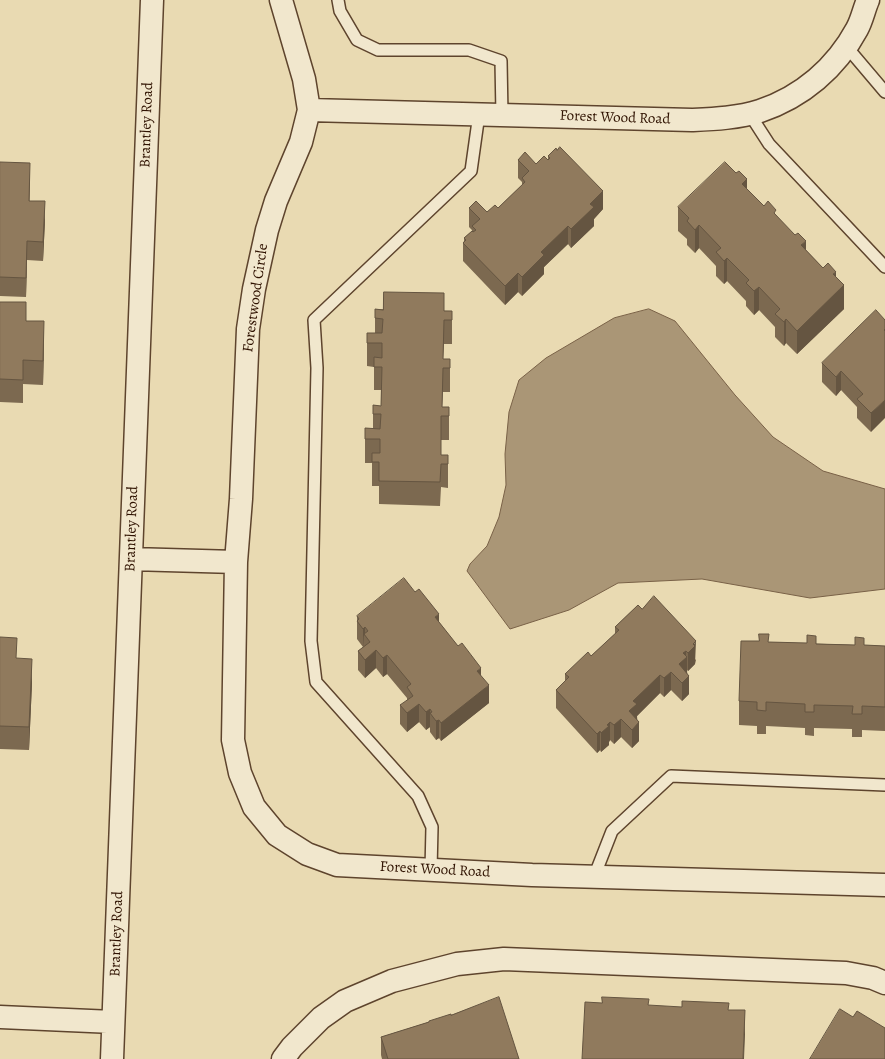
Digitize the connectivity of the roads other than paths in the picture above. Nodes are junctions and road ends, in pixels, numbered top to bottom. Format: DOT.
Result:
graph roads {
  1 [pos="152,0"];
  2 [pos="281,0"];
  3 [pos="338,0"];
  4 [pos="868,0"];
  5 [pos="846,46"];
  6 [pos="885,92"];
  7 [pos="308,110"];
  8 [pos="749,113"];
  9 [pos="479,114"];
  10 [pos="502,115"];
  11 [pos="885,267"];
  12 [pos="131,559"];
  13 [pos="236,562"];
  14 [pos="885,785"];
  15 [pos="431,870"];
  16 [pos="594,877"];
  17 [pos="885,885"];
  18 [pos="885,983"];
  19 [pos="0,1017"];
  20 [pos="114,1022"];
  21 [pos="112,1059"];
  22 [pos="283,1059"];
  1 -- 12 [label="street, Brantley Road"];
  2 -- 7 [label="street, Forestwood Circle"];
  3 -- 10 [label="lane"];
  4 -- 5 [label="street, Forest Wood Road"];
  5 -- 6 [label="lane"];
  5 -- 8 [label="street, Forest Wood Road"];
  7 -- 9 [label="street, Forest Wood Road"];
  7 -- 13 [label="street, Forestwood Circle"];
  8 -- 10 [label="street, Forest Wood Road"];
  8 -- 11 [label="lane"];
  9 -- 10 [label="street, Forest Wood Road"];
  9 -- 15 [label="lane"];
  12 -- 13 [label="street"];
  12 -- 20 [label="street, Brantley Road"];
  13 -- 15 [label="street, Forest Wood Road"];
  14 -- 16 [label="lane"];
  15 -- 16 [label="street, Forest Wood Road"];
  16 -- 17 [label="street, Forest Wood Road"];
  18 -- 22 [label="street"];
  19 -- 20 [label="street"];
  20 -- 21 [label="street, Brantley Road"];
}
